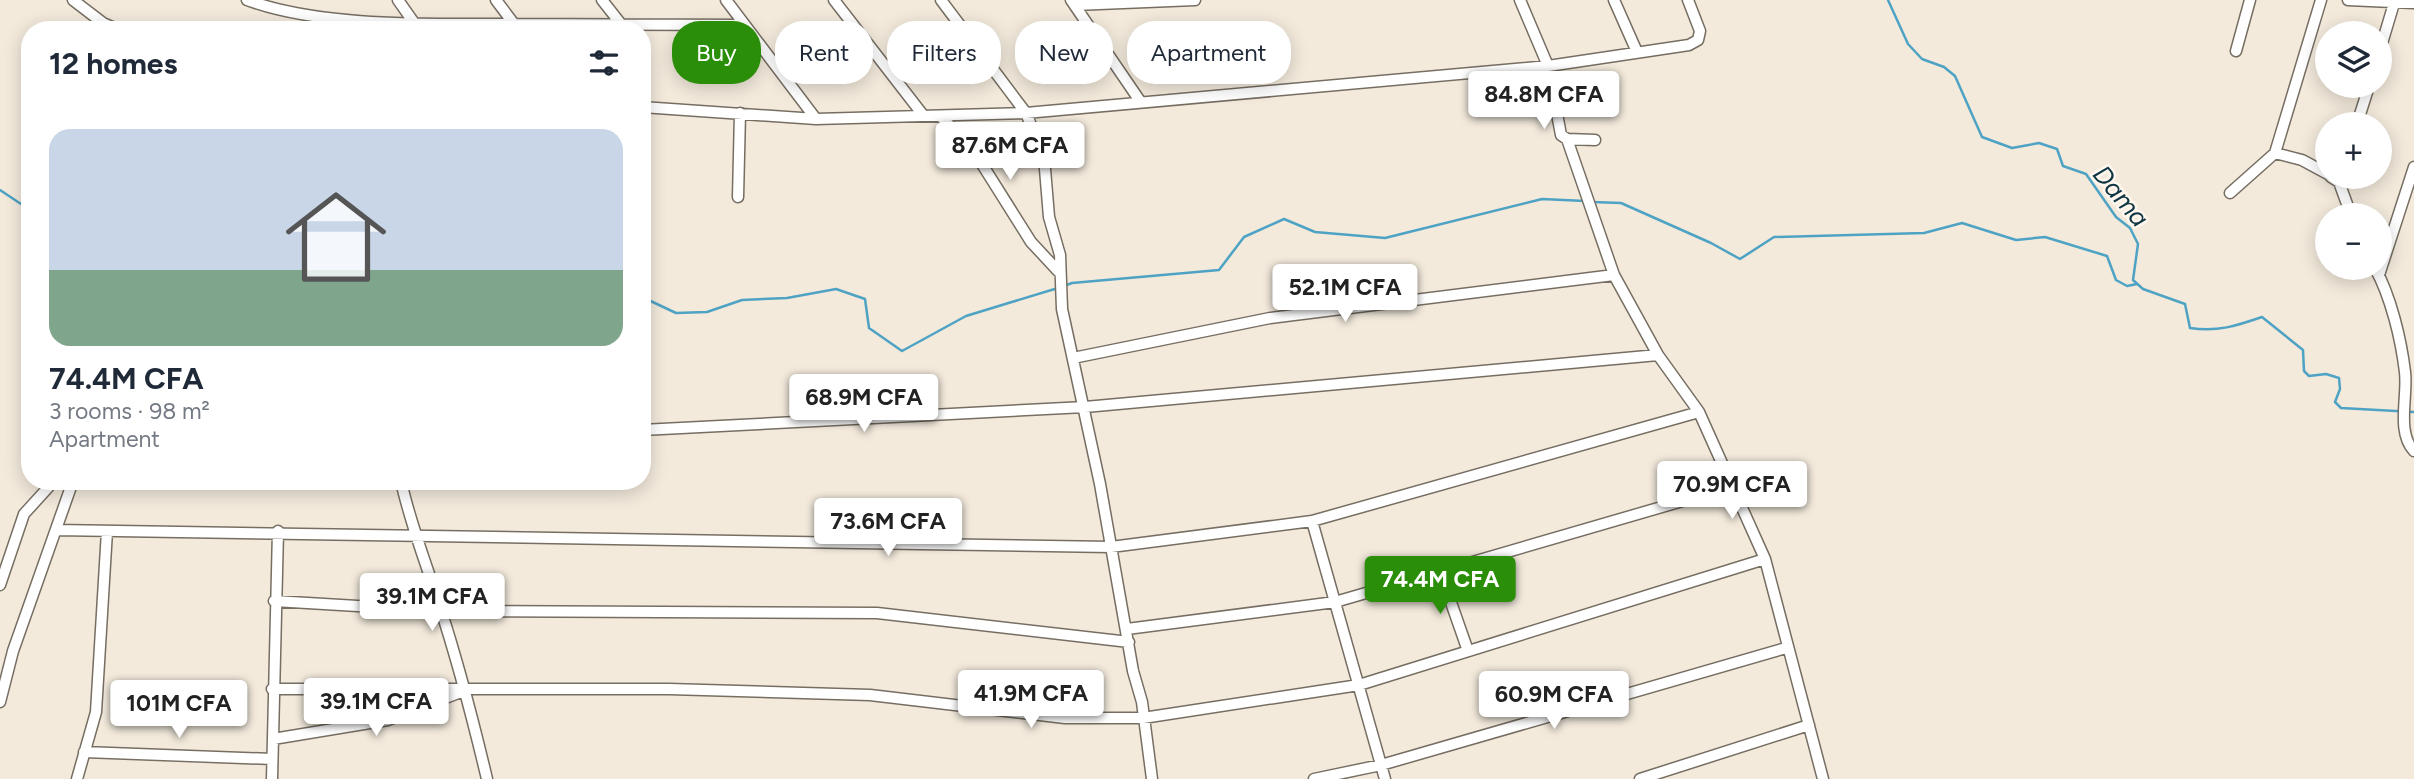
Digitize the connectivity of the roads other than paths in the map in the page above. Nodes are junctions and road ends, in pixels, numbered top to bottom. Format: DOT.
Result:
graph roads {
  1 [pos="73,0"];
  2 [pos="247,0"];
  3 [pos="398,0"];
  4 [pos="496,0"];
  5 [pos="603,0"];
  6 [pos="726,0"];
  7 [pos="834,0"];
  8 [pos="941,0"];
  9 [pos="1195,0"];
  10 [pos="1520,0"];
  11 [pos="1614,0"];
  12 [pos="1688,0"];
  13 [pos="2250,0"];
  14 [pos="2321,0"];
  15 [pos="2348,0"];
  16 [pos="2395,1"];
  17 [pos="1073,3"];
  18 [pos="2414,3"];
  19 [pos="100,21"];
  20 [pos="366,21"];
  21 [pos="413,21"];
  22 [pos="512,21"];
  23 [pos="619,21"];
  24 [pos="741,21"];
  25 [pos="2389,21"];
  26 [pos="651,24"];
  27 [pos="672,24"];
  28 [pos="761,47"];
  29 [pos="2236,51"];
  30 [pos="1637,52"];
  31 [pos="1548,66"];
  32 [pos="1140,101"];
  33 [pos="651,108"];
  34 [pos="740,113"];
  35 [pos="1026,113"];
  36 [pos="923,115"];
  37 [pos="940,116"];
  38 [pos="816,119"];
  39 [pos="1567,139"];
  40 [pos="1595,140"];
  41 [pos="2275,153"];
  42 [pos="2315,167"];
  43 [pos="2414,167"];
  44 [pos="2230,193"];
  45 [pos="738,197"];
  46 [pos="2392,229"];
  47 [pos="1058,271"];
  48 [pos="1614,275"];
  49 [pos="2380,280"];
  50 [pos="1658,355"];
  51 [pos="1073,358"];
  52 [pos="1085,407"];
  53 [pos="1699,412"];
  54 [pos="651,430"];
  55 [pos="2414,451"];
  56 [pos="1734,486"];
  57 [pos="46,490"];
  58 [pos="69,490"];
  59 [pos="404,490"];
  60 [pos="1312,521"];
  61 [pos="56,530"];
  62 [pos="107,531"];
  63 [pos="278,531"];
  64 [pos="416,534"];
  65 [pos="1111,547"];
  66 [pos="1765,559"];
  67 [pos="1440,571"];
  68 [pos="0,585"];
  69 [pos="274,601"];
  70 [pos="1335,602"];
  71 [pos="441,611"];
  72 [pos="1127,629"];
  73 [pos="1129,642"];
  74 [pos="0,648"];
  75 [pos="1786,648"];
  76 [pos="13,651"];
  77 [pos="1468,651"];
  78 [pos="1359,685"];
  79 [pos="272,689"];
  80 [pos="466,690"];
  81 [pos="0,702"];
  82 [pos="1143,718"];
  83 [pos="1810,725"];
  84 [pos="273,739"];
  85 [pos="85,752"];
  86 [pos="272,759"];
  87 [pos="1381,765"];
  88 [pos="77,779"];
  89 [pos="272,779"];
  90 [pos="487,779"];
  91 [pos="1152,779"];
  92 [pos="1314,779"];
  93 [pos="1385,779"];
  94 [pos="1640,779"];
  95 [pos="1823,779"];
  1 -- 19 [label="street"];
  2 -- 20 [label="street"];
  3 -- 21 [label="street"];
  4 -- 22 [label="street"];
  5 -- 23 [label="street"];
  6 -- 24 [label="street"];
  7 -- 36 [label="street"];
  8 -- 35 [label="street"];
  9 -- 17 [label="street"];
  10 -- 31 [label="street"];
  11 -- 30 [label="street"];
  12 -- 30 [label="street"];
  13 -- 29 [label="street"];
  14 -- 41 [label="street"];
  15 -- 16 [label="street"];
  16 -- 18 [label="street"];
  16 -- 25 [label="street"];
  17 -- 32 [label="street"];
  26 -- 27 [label="street"];
  28 -- 38 [label="street"];
  30 -- 31 [label="street"];
  31 -- 32 [label="street"];
  31 -- 39 [label="street"];
  32 -- 35 [label="street"];
  33 -- 34 [label="street"];
  34 -- 38 [label="street"];
  34 -- 45 [label="street"];
  35 -- 37 [label="street"];
  35 -- 47 [label="street"];
  36 -- 37 [label="street"];
  36 -- 38 [label="street"];
  37 -- 47 [label="street"];
  39 -- 40 [label="street"];
  39 -- 48 [label="street"];
  41 -- 42 [label="street"];
  41 -- 44 [label="street"];
  43 -- 46 [label="street"];
  47 -- 51 [label="street"];
  48 -- 50 [label="street"];
  48 -- 51 [label="street"];
  49 -- 55 [label="street"];
  50 -- 52 [label="street"];
  50 -- 53 [label="street"];
  51 -- 52 [label="street"];
  52 -- 54 [label="street"];
  52 -- 65 [label="street"];
  53 -- 56 [label="street"];
  53 -- 60 [label="street"];
  56 -- 66 [label="street"];
  56 -- 67 [label="street"];
  57 -- 68 [label="street"];
  58 -- 61 [label="street"];
  59 -- 64 [label="street"];
  60 -- 65 [label="street"];
  60 -- 70 [label="street"];
  61 -- 62 [label="street"];
  61 -- 76 [label="street"];
  62 -- 63 [label="street"];
  62 -- 85 [label="street"];
  63 -- 64 [label="street"];
  63 -- 69 [label="street"];
  64 -- 65 [label="street"];
  64 -- 71 [label="street"];
  65 -- 72 [label="street"];
  66 -- 75 [label="street"];
  66 -- 77 [label="street"];
  67 -- 70 [label="street"];
  67 -- 77 [label="street"];
  69 -- 71 [label="street"];
  69 -- 79 [label="street"];
  70 -- 72 [label="street"];
  70 -- 78 [label="street"];
  71 -- 73 [label="street"];
  71 -- 80 [label="street"];
  72 -- 73 [label="street"];
  73 -- 82 [label="street"];
  74 -- 76 [label="street"];
  75 -- 83 [label="street"];
  75 -- 87 [label="street"];
  76 -- 81 [label="street"];
  77 -- 78 [label="street"];
  78 -- 82 [label="street"];
  78 -- 87 [label="street"];
  79 -- 80 [label="street"];
  79 -- 84 [label="street"];
  80 -- 82 [label="street"];
  80 -- 84 [label="street"];
  80 -- 90 [label="street"];
  82 -- 91 [label="street"];
  83 -- 94 [label="street"];
  83 -- 95 [label="street"];
  84 -- 86 [label="street"];
  85 -- 86 [label="street"];
  85 -- 88 [label="street"];
  86 -- 89 [label="street"];
  87 -- 92 [label="street"];
  87 -- 93 [label="street"];
}
